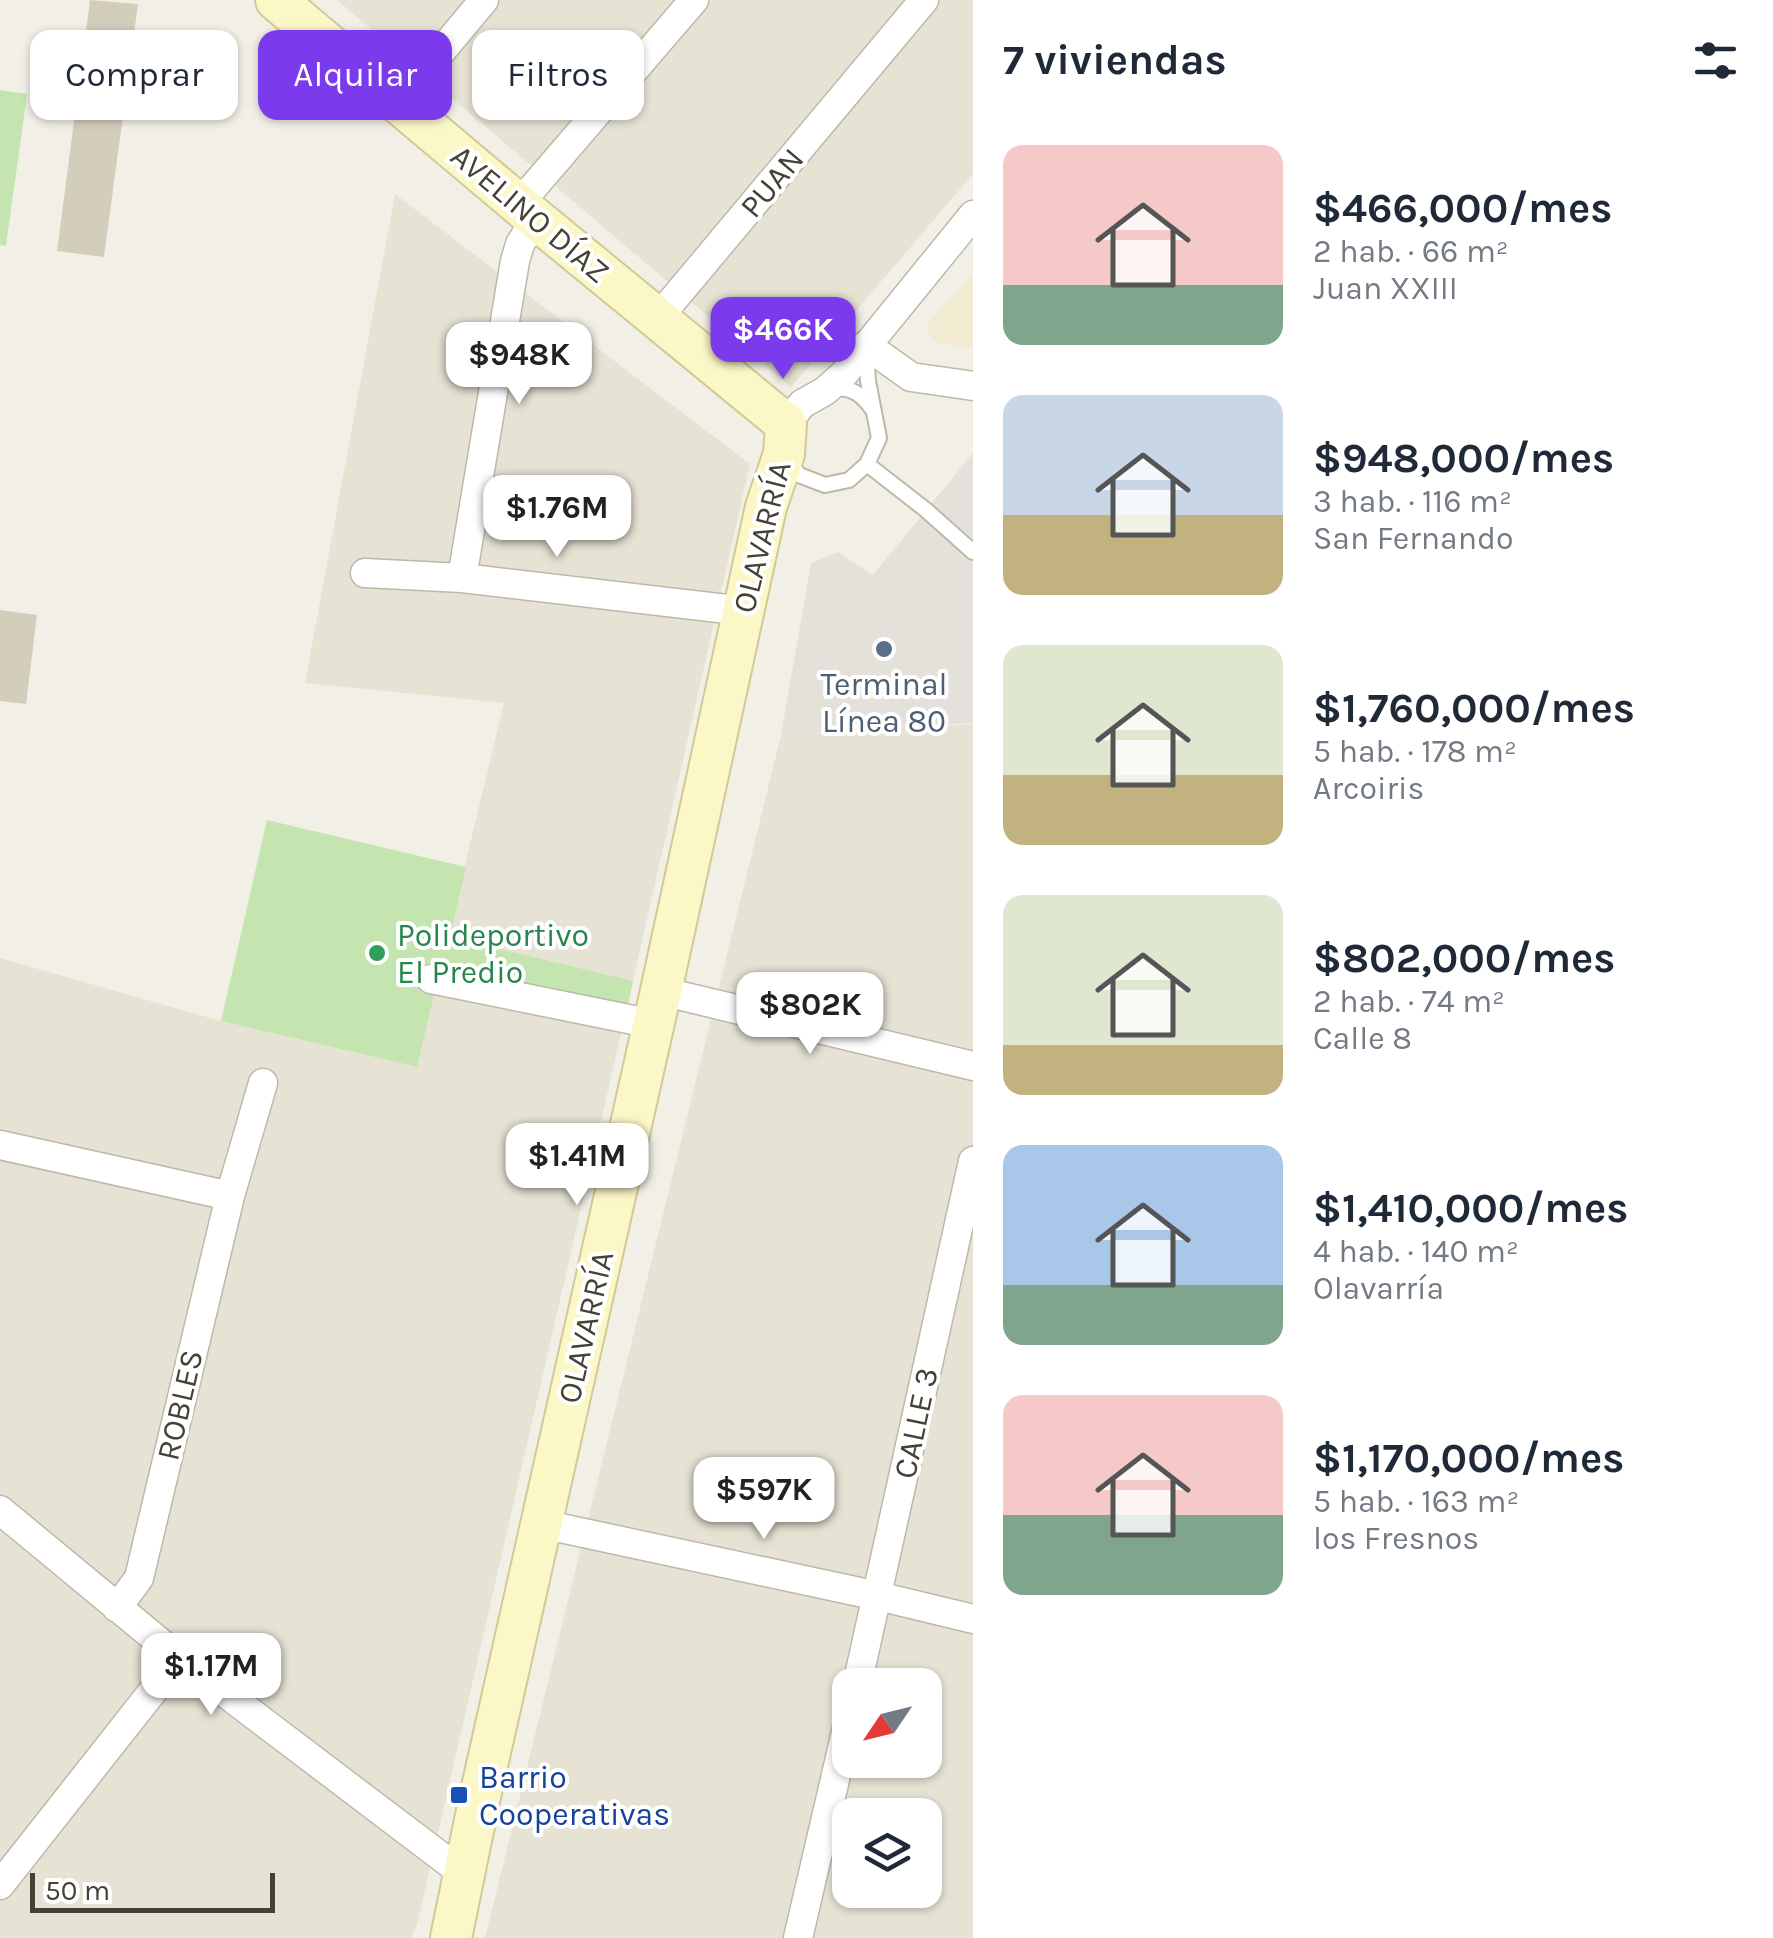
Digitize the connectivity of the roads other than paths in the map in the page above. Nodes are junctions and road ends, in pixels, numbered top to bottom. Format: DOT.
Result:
graph roads {
  1 [pos="277,0"];
  2 [pos="484,0"];
  3 [pos="694,0"];
  4 [pos="924,0"];
  5 [pos="312,30"];
  6 [pos="452,38"];
  7 [pos="418,120"];
  8 [pos="527,212"];
  9 [pos="973,215"];
  10 [pos="657,319"];
  11 [pos="866,346"];
  12 [pos="973,386"];
  13 [pos="824,391"];
  14 [pos="876,415"];
  15 [pos="785,439"];
  16 [pos="867,464"];
  17 [pos="973,552"];
  18 [pos="365,573"];
  19 [pos="462,578"];
  20 [pos="744,611"];
  21 [pos="432,979"];
  22 [pos="657,1008"];
  23 [pos="973,1066"];
  24 [pos="263,1083"];
  25 [pos="0,1145"];
  26 [pos="973,1160"];
  27 [pos="230,1196"];
  28 [pos="0,1510"];
  29 [pos="542,1524"];
  30 [pos="878,1596"];
  31 [pos="118,1608"];
  32 [pos="973,1619"];
  33 [pos="179,1658"];
  34 [pos="861,1668"];
  35 [pos="835,1778"];
  36 [pos="464,1874"];
  37 [pos="0,1885"];
  38 [pos="451,1938"];
  39 [pos="798,1938"];
  1 -- 5 [label="street, AVELINO DÍAZ"];
  2 -- 6 [label="street"];
  3 -- 8 [label="street"];
  4 -- 10 [label="street, PUAN"];
  7 -- 8 [label="street, AVELINO DÍAZ"];
  8 -- 10 [label="street, AVELINO DÍAZ"];
  8 -- 19 [label="street"];
  9 -- 11 [label="street"];
  10 -- 15 [label="street, AVELINO DÍAZ"];
  11 -- 12 [label="street"];
  11 -- 13 [label="street"];
  11 -- 14 [label="lane"];
  13 -- 14 [label="lane"];
  13 -- 15 [label="street"];
  14 -- 16 [label="lane"];
  15 -- 16 [label="lane"];
  15 -- 20 [label="street, OLAVARRÍA"];
  16 -- 17 [label="lane"];
  18 -- 19 [label="street"];
  19 -- 20 [label="street"];
  20 -- 22 [label="street, OLAVARRÍA"];
  21 -- 22 [label="street"];
  22 -- 23 [label="street"];
  22 -- 29 [label="street, OLAVARRÍA"];
  24 -- 27 [label="street, ROBLES"];
  25 -- 27 [label="street"];
  26 -- 30 [label="street, CALLE 3"];
  27 -- 31 [label="street, ROBLES"];
  28 -- 31 [label="street"];
  29 -- 30 [label="street"];
  29 -- 36 [label="street, OLAVARRÍA"];
  30 -- 32 [label="street"];
  30 -- 34 [label="street, CALLE 3"];
  31 -- 33 [label="street"];
  33 -- 36 [label="street"];
  33 -- 37 [label="street"];
  35 -- 39 [label="street"];
  36 -- 38 [label="street, OLAVARRÍA"];
}
